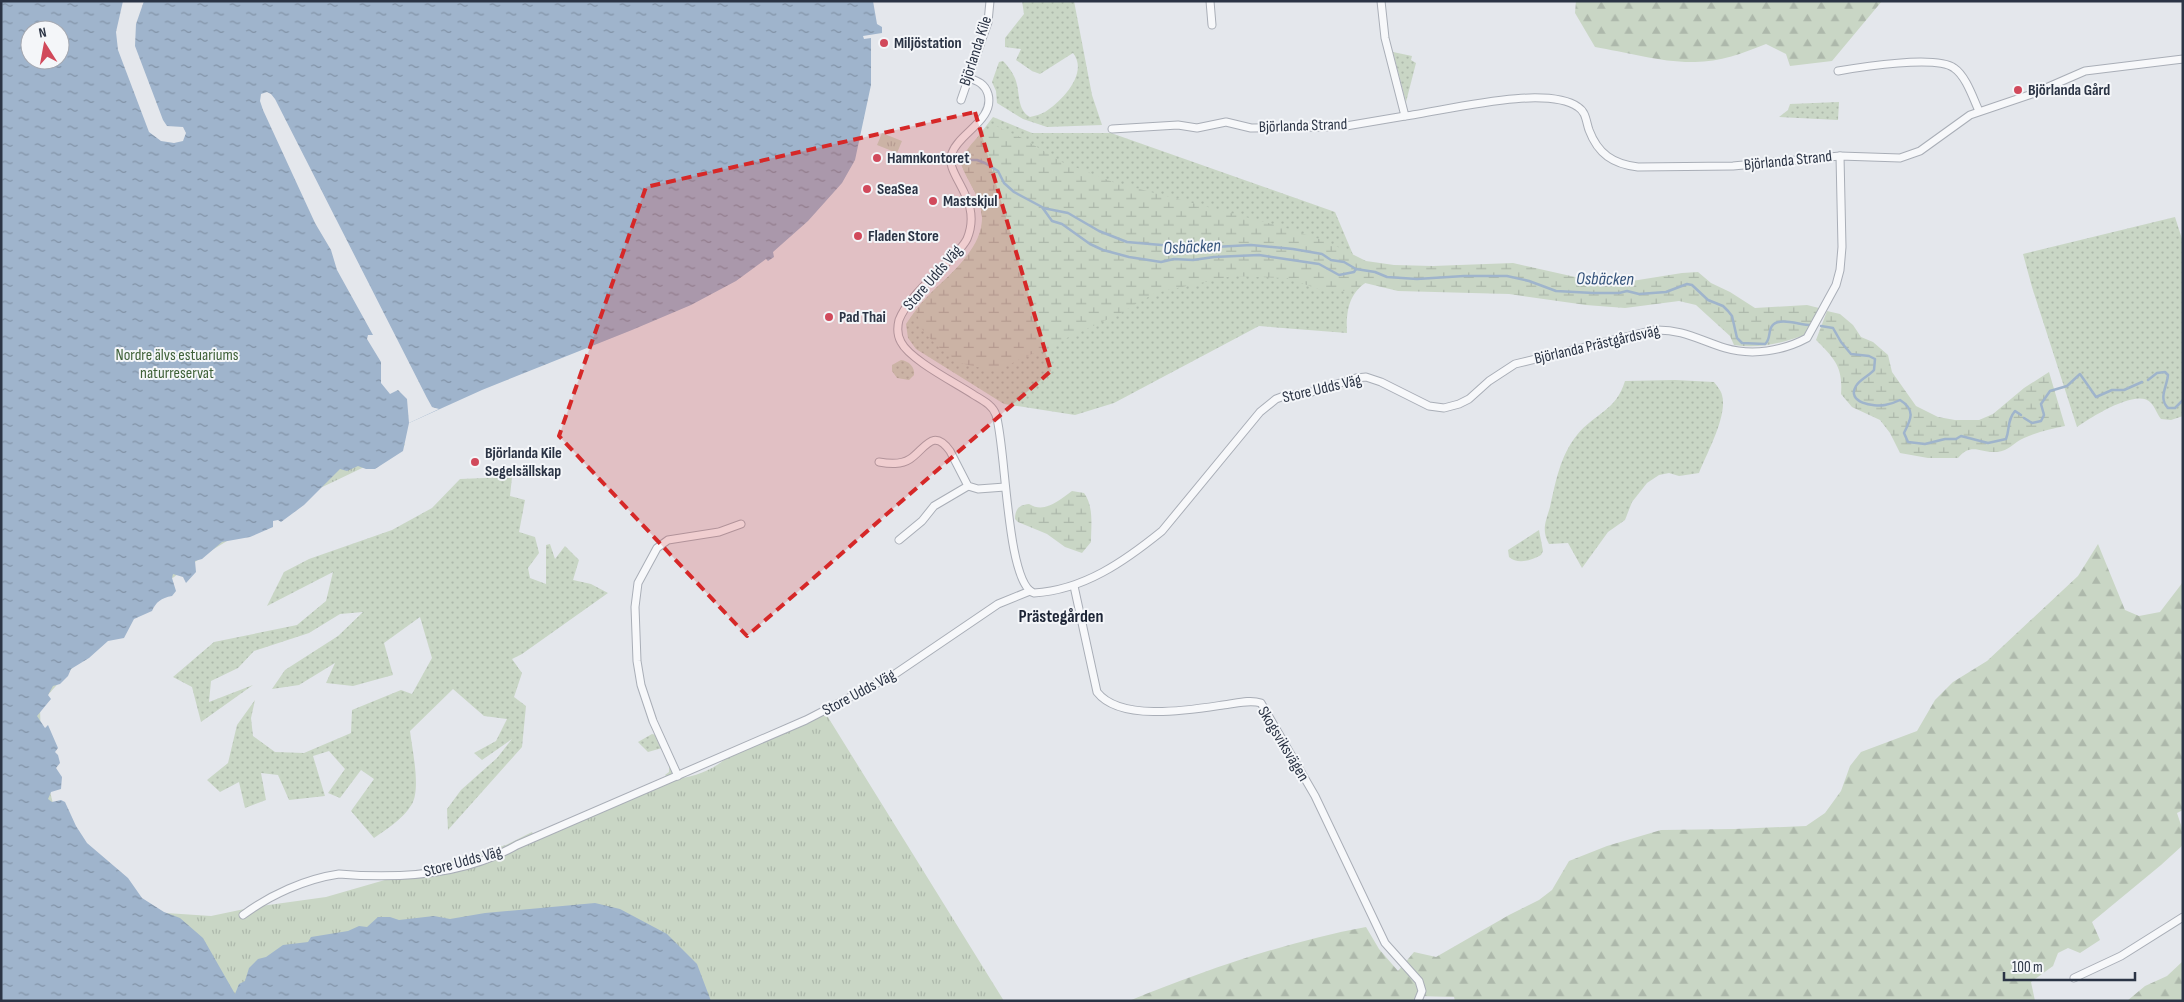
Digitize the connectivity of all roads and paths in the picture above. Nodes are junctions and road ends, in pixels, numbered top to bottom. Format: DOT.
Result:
graph roads {
  1 [pos="990,1"];
  2 [pos="1210,1"];
  3 [pos="1381,1"];
  4 [pos="1212,25"];
  5 [pos="2183,59"];
  6 [pos="1838,71"];
  7 [pos="969,78"];
  8 [pos="961,100"];
  9 [pos="1979,111"];
  10 [pos="1405,116"];
  11 [pos="1112,128"];
  12 [pos="1840,156"];
  13 [pos="1444,408"];
  14 [pos="880,462"];
  15 [pos="968,486"];
  16 [pos="1005,487"];
  17 [pos="741,524"];
  18 [pos="899,540"];
  19 [pos="1074,586"];
  20 [pos="1030,592"];
  21 [pos="678,776"];
  22 [pos="243,915"];
  23 [pos="2183,917"];
  24 [pos="2074,978"];
  25 [pos="1418,1001"];
  1 -- 7 [label="street, Björlanda Kile"];
  2 -- 4 [label="street"];
  3 -- 10 [label="street"];
  5 -- 9 [label="street, Björlanda Strand"];
  6 -- 9 [label="street"];
  7 -- 8 [label="street, Björlanda Kile"];
  7 -- 16 [label="street, Store Udds Väg"];
  9 -- 12 [label="street, Björlanda Strand"];
  10 -- 11 [label="street, Björlanda Strand"];
  10 -- 12 [label="street, Björlanda Strand"];
  12 -- 13 [label="street, Björlanda Prästgårdsväg"];
  13 -- 19 [label="street, Store Udds Väg"];
  14 -- 15 [label="street"];
  15 -- 16 [label="street"];
  15 -- 18 [label="street"];
  16 -- 20 [label="street, Store Udds Väg"];
  17 -- 21 [label="street"];
  19 -- 20 [label="street, Store Udds Väg"];
  19 -- 25 [label="street, Skogsviksvägen"];
  20 -- 21 [label="street, Store Udds Väg"];
  21 -- 22 [label="street, Store Udds Väg"];
  23 -- 24 [label="street"];
}
